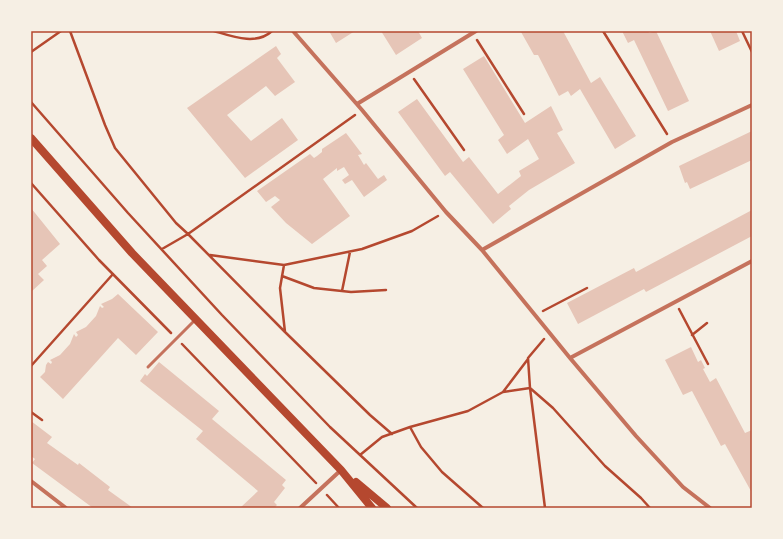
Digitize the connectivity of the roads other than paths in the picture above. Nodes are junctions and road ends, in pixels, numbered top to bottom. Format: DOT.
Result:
graph roads {
  1 [pos="293,31"];
  2 [pos="474,32"];
  3 [pos="357,104"];
  4 [pos="752,105"];
  5 [pos="31,138"];
  6 [pos="482,250"];
  7 [pos="752,261"];
  8 [pos="196,319"];
  9 [pos="570,358"];
  10 [pos="148,367"];
  11 [pos="341,470"];
  12 [pos="31,481"];
  13 [pos="66,508"];
  14 [pos="300,508"];
  15 [pos="372,508"];
  16 [pos="386,508"];
  17 [pos="710,508"];
  1 -- 3 [label="street"];
  2 -- 3 [label="street"];
  3 -- 6 [label="street"];
  4 -- 6 [label="street"];
  5 -- 8 [label="main road"];
  6 -- 9 [label="street"];
  7 -- 9 [label="street"];
  8 -- 10 [label="lane"];
  8 -- 11 [label="main road"];
  9 -- 17 [label="street"];
  11 -- 14 [label="street"];
  11 -- 15 [label="main road"];
  11 -- 16 [label="main road"];
  12 -- 13 [label="street"];
}
